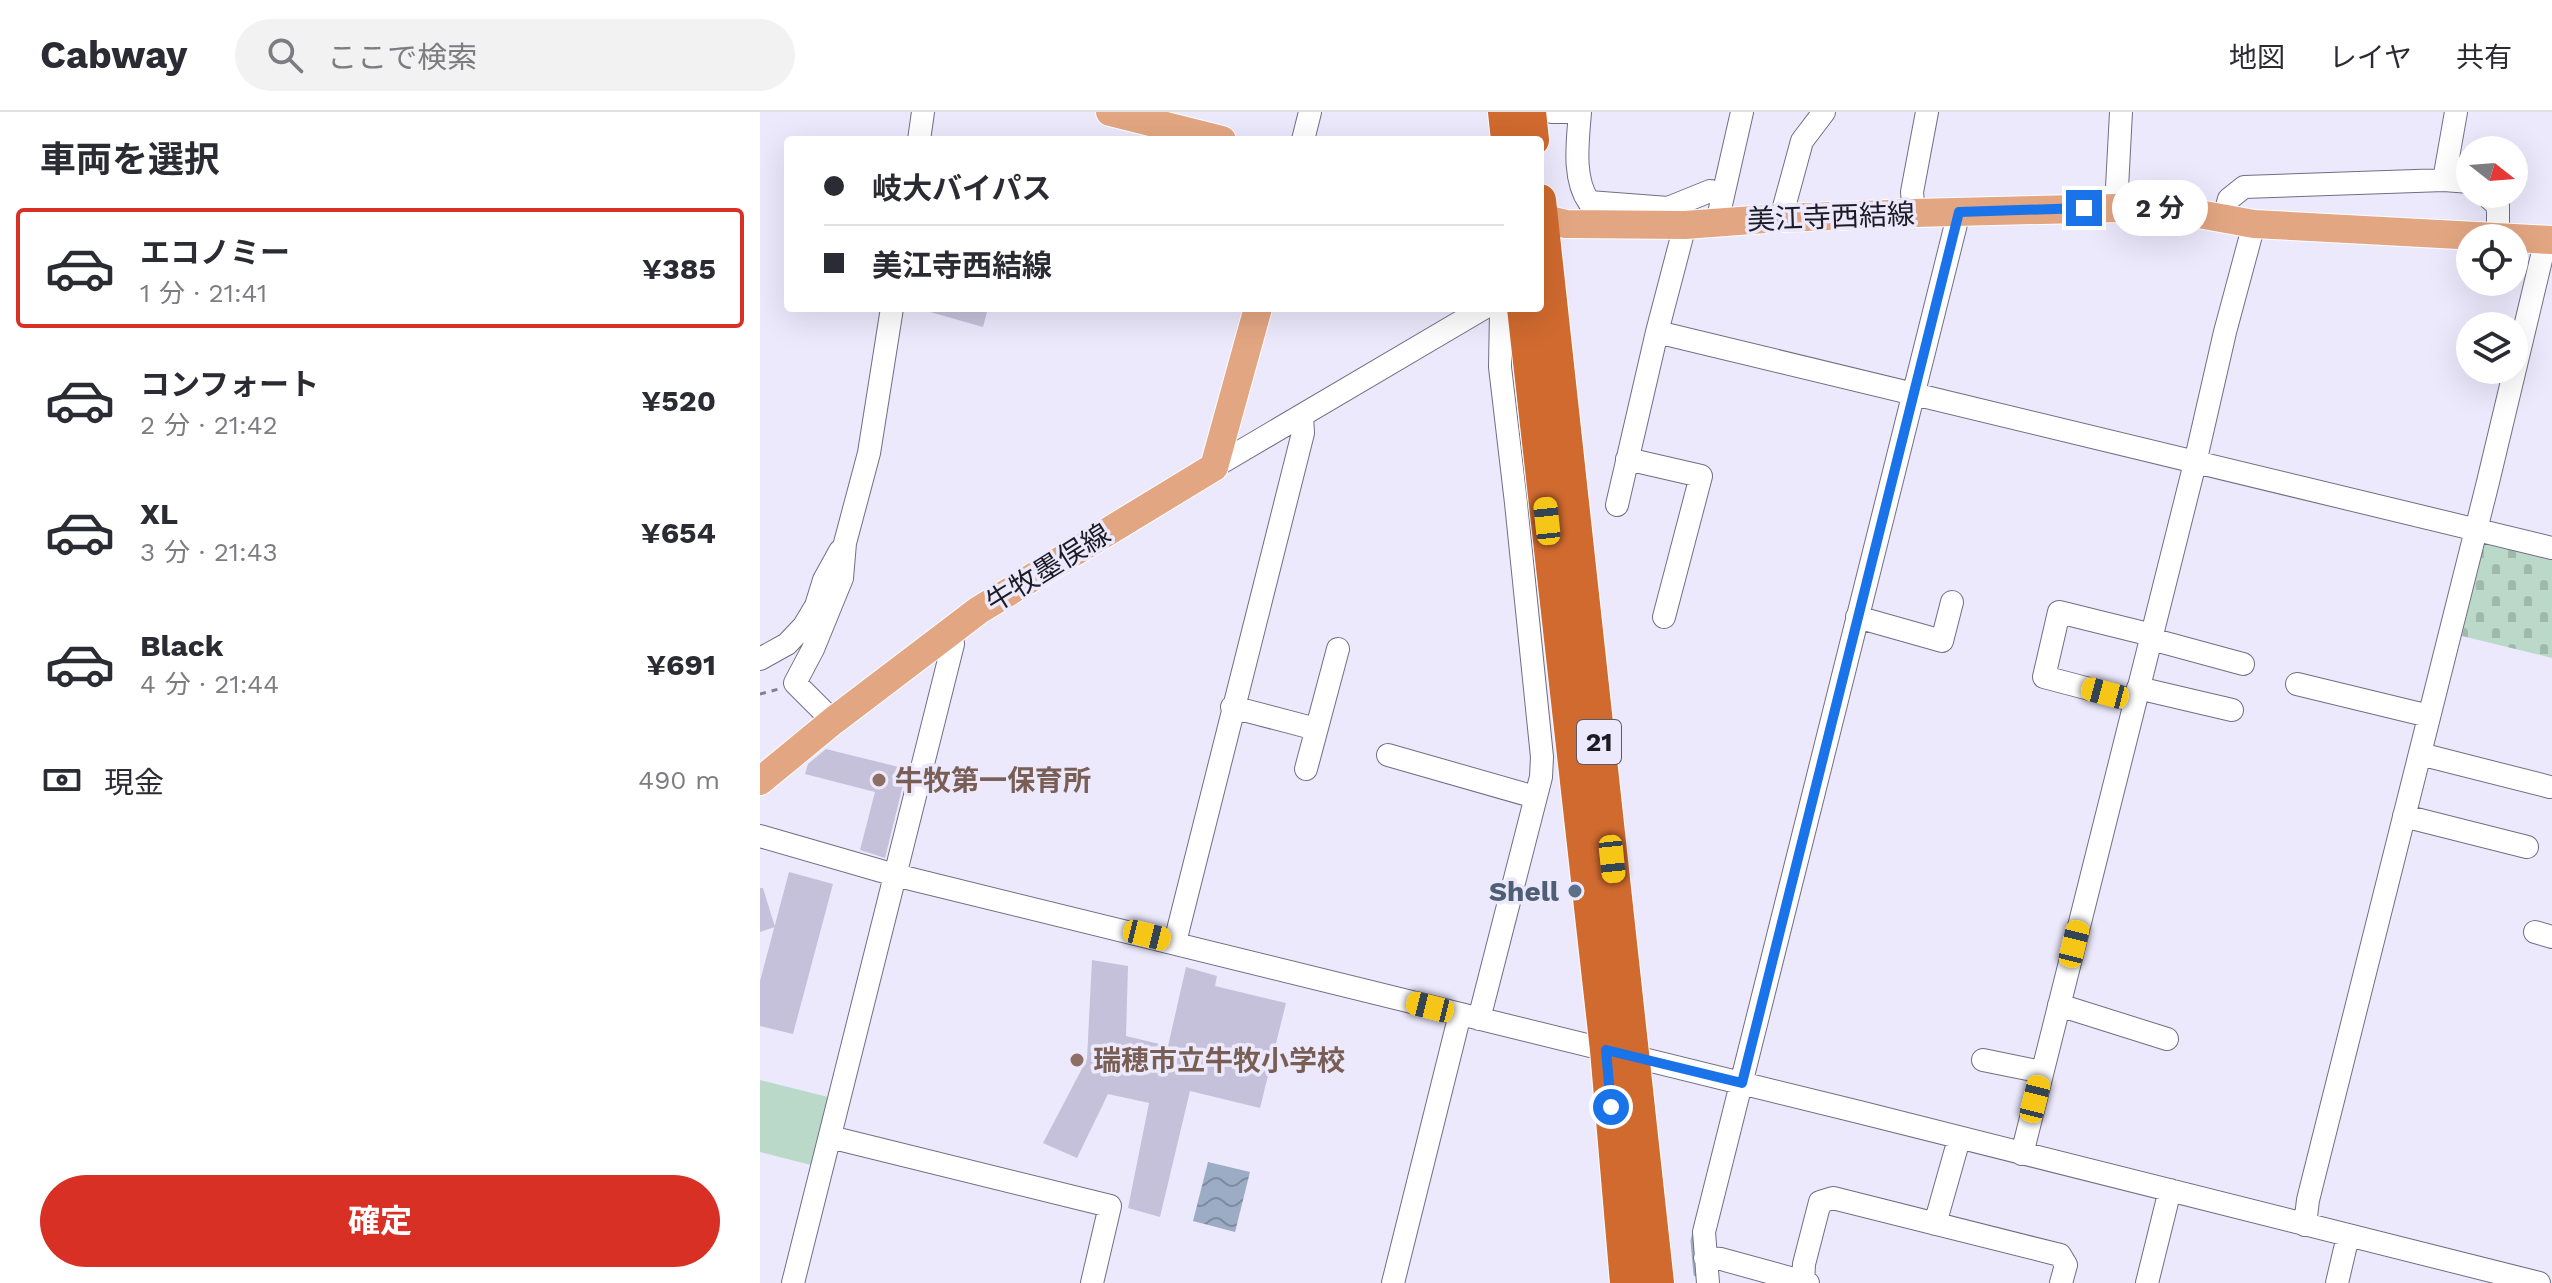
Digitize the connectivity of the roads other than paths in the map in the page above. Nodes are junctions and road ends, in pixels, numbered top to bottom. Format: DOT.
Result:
graph roads {
  1 [pos="923,112"];
  2 [pos="1110,112"];
  3 [pos="1310,112"];
  4 [pos="1504,112"];
  5 [pos="1530,112"];
  6 [pos="1552,112"];
  7 [pos="1569,112"];
  8 [pos="1580,112"];
  9 [pos="1742,112"];
  10 [pos="1824,112"];
  11 [pos="1927,112"];
  12 [pos="2121,112"];
  13 [pos="2456,112"];
  14 [pos="920,136"];
  15 [pos="1206,136"];
  16 [pos="1304,136"];
  17 [pos="1507,136"];
  18 [pos="1533,136"];
  19 [pos="2444,180"];
  20 [pos="2456,181"];
  21 [pos="2116,207"];
  22 [pos="1720,208"];
  23 [pos="1959,212"];
  24 [pos="1544,213"];
  25 [pos="1914,213"];
  26 [pos="2224,217"];
  27 [pos="1781,218"];
  28 [pos="2254,224"];
  29 [pos="1685,225"];
  30 [pos="2456,233"];
  31 [pos="2528,238"];
  32 [pos="2549,240"];
  33 [pos="1544,244"];
  34 [pos="891,312"];
  35 [pos="1257,312"];
  36 [pos="1477,312"];
  37 [pos="1501,312"];
  38 [pos="1524,312"];
  39 [pos="1657,332"];
  40 [pos="1913,393"];
  41 [pos="1302,416"];
  42 [pos="1627,459"];
  43 [pos="2195,463"];
  44 [pos="1214,467"];
  45 [pos="1617,505"];
  46 [pos="2476,529"];
  47 [pos="845,543"];
  48 [pos="2552,548"];
  49 [pos="1952,602"];
  50 [pos="1664,617"];
  51 [pos="1857,617"];
  52 [pos="950,632"];
  53 [pos="2151,637"];
  54 [pos="1338,649"];
  55 [pos="760,659"];
  56 [pos="2243,664"];
  57 [pos="2297,684"];
  58 [pos="2137,694"];
  59 [pos="1232,707"];
  60 [pos="2232,710"];
  61 [pos="2429,716"];
  62 [pos="833,721"];
  63 [pos="1316,729"];
  64 [pos="1394,753"];
  65 [pos="2420,754"];
  66 [pos="1306,769"];
  67 [pos="760,781"];
  68 [pos="2550,787"];
  69 [pos="1535,797"];
  70 [pos="2404,816"];
  71 [pos="760,836"];
  72 [pos="2527,847"];
  73 [pos="895,875"];
  74 [pos="1175,942"];
  75 [pos="2059,1005"];
  76 [pos="1469,1017"];
  77 [pos="2167,1039"];
  78 [pos="1620,1054"];
  79 [pos="1983,1060"];
  80 [pos="2042,1072"];
  81 [pos="1742,1083"];
  82 [pos="830,1137"];
  83 [pos="1959,1139"];
  84 [pos="2022,1154"];
  85 [pos="2170,1190"];
  86 [pos="1935,1224"];
  87 [pos="2305,1225"];
  88 [pos="2348,1236"];
  89 [pos="1705,1258"];
  90 [pos="1620,1278"];
  91 [pos="2533,1282"];
  92 [pos="793,1283"];
  93 [pos="1092,1283"];
  94 [pos="1393,1283"];
  95 [pos="1658,1283"];
  96 [pos="1708,1283"];
  97 [pos="1805,1283"];
  98 [pos="2061,1283"];
  99 [pos="2147,1283"];
  100 [pos="2337,1283"];
  1 -- 14 [label="street"];
  2 -- 15 [label="main road"];
  3 -- 16 [label="street"];
  4 -- 17 [label="highway"];
  5 -- 18 [label="highway"];
  6 -- 7 [label="street"];
  8 -- 22 [label="street"];
  9 -- 22 [label="street"];
  10 -- 27 [label="street"];
  11 -- 25 [label="street"];
  12 -- 21 [label="street"];
  13 -- 19 [label="street"];
  19 -- 20 [label="street"];
  19 -- 26 [label="street"];
  21 -- 23 [label="main road, 美江寺西結線"];
  21 -- 26 [label="main road, 美江寺西結線"];
  22 -- 27 [label="main road, 美江寺西結線"];
  22 -- 29 [label="main road, 美江寺西結線"];
  23 -- 25 [label="main road, 美江寺西結線"];
  23 -- 40 [label="street"];
  24 -- 29 [label="main road, 美江寺西結線"];
  25 -- 27 [label="main road, 美江寺西結線"];
  26 -- 28 [label="main road, 美江寺西結線"];
  28 -- 30 [label="main road, 美江寺西結線"];
  28 -- 43 [label="street"];
  29 -- 39 [label="street"];
  31 -- 32 [label="main road, 美江寺西結線"];
  32 -- 46 [label="street"];
  33 -- 78 [label="highway, 21"];
  34 -- 47 [label="street"];
  35 -- 44 [label="main road"];
  36 -- 41 [label="street"];
  37 -- 69 [label="street"];
  38 -- 78 [label="highway, 21"];
  39 -- 40 [label="street"];
  39 -- 42 [label="street"];
  40 -- 43 [label="street"];
  40 -- 51 [label="street"];
  41 -- 44 [label="street"];
  41 -- 59 [label="street"];
  42 -- 45 [label="street"];
  42 -- 50 [label="street"];
  43 -- 46 [label="street"];
  43 -- 53 [label="street"];
  44 -- 52 [label="main road, 牛牧墨俣線"];
  46 -- 48 [label="street"];
  46 -- 61 [label="street"];
  47 -- 55 [label="street"];
  47 -- 62 [label="street"];
  49 -- 51 [label="street"];
  51 -- 81 [label="street"];
  52 -- 62 [label="main road, 牛牧墨俣線"];
  52 -- 73 [label="street"];
  53 -- 56 [label="street"];
  53 -- 58 [label="street"];
  53 -- 58 [label="street"];
  54 -- 63 [label="street"];
  57 -- 61 [label="street"];
  58 -- 60 [label="street"];
  58 -- 75 [label="street"];
  59 -- 63 [label="street"];
  59 -- 74 [label="street"];
  61 -- 65 [label="street"];
  62 -- 67 [label="main road, 牛牧墨俣線"];
  63 -- 66 [label="street"];
  64 -- 69 [label="street"];
  65 -- 68 [label="street"];
  65 -- 70 [label="street"];
  69 -- 76 [label="street"];
  70 -- 72 [label="street"];
  70 -- 87 [label="street"];
  71 -- 73 [label="street"];
  73 -- 74 [label="street"];
  73 -- 82 [label="street"];
  74 -- 76 [label="street"];
  75 -- 77 [label="street"];
  75 -- 80 [label="street"];
  76 -- 78 [label="street"];
  76 -- 94 [label="street"];
  78 -- 81 [label="street"];
  78 -- 90 [label="highway, 21"];
  78 -- 95 [label="highway, 21"];
  79 -- 80 [label="street"];
  80 -- 84 [label="street"];
  81 -- 83 [label="street"];
  81 -- 89 [label="street"];
  82 -- 92 [label="street"];
  82 -- 93 [label="street"];
  83 -- 84 [label="street"];
  83 -- 86 [label="street"];
  84 -- 85 [label="street"];
  85 -- 87 [label="street"];
  85 -- 99 [label="street"];
  86 -- 97 [label="street"];
  86 -- 98 [label="street"];
  87 -- 88 [label="street"];
  88 -- 91 [label="street"];
  88 -- 100 [label="street"];
  89 -- 96 [label="street"];
  89 -- 97 [label="street"];
}
